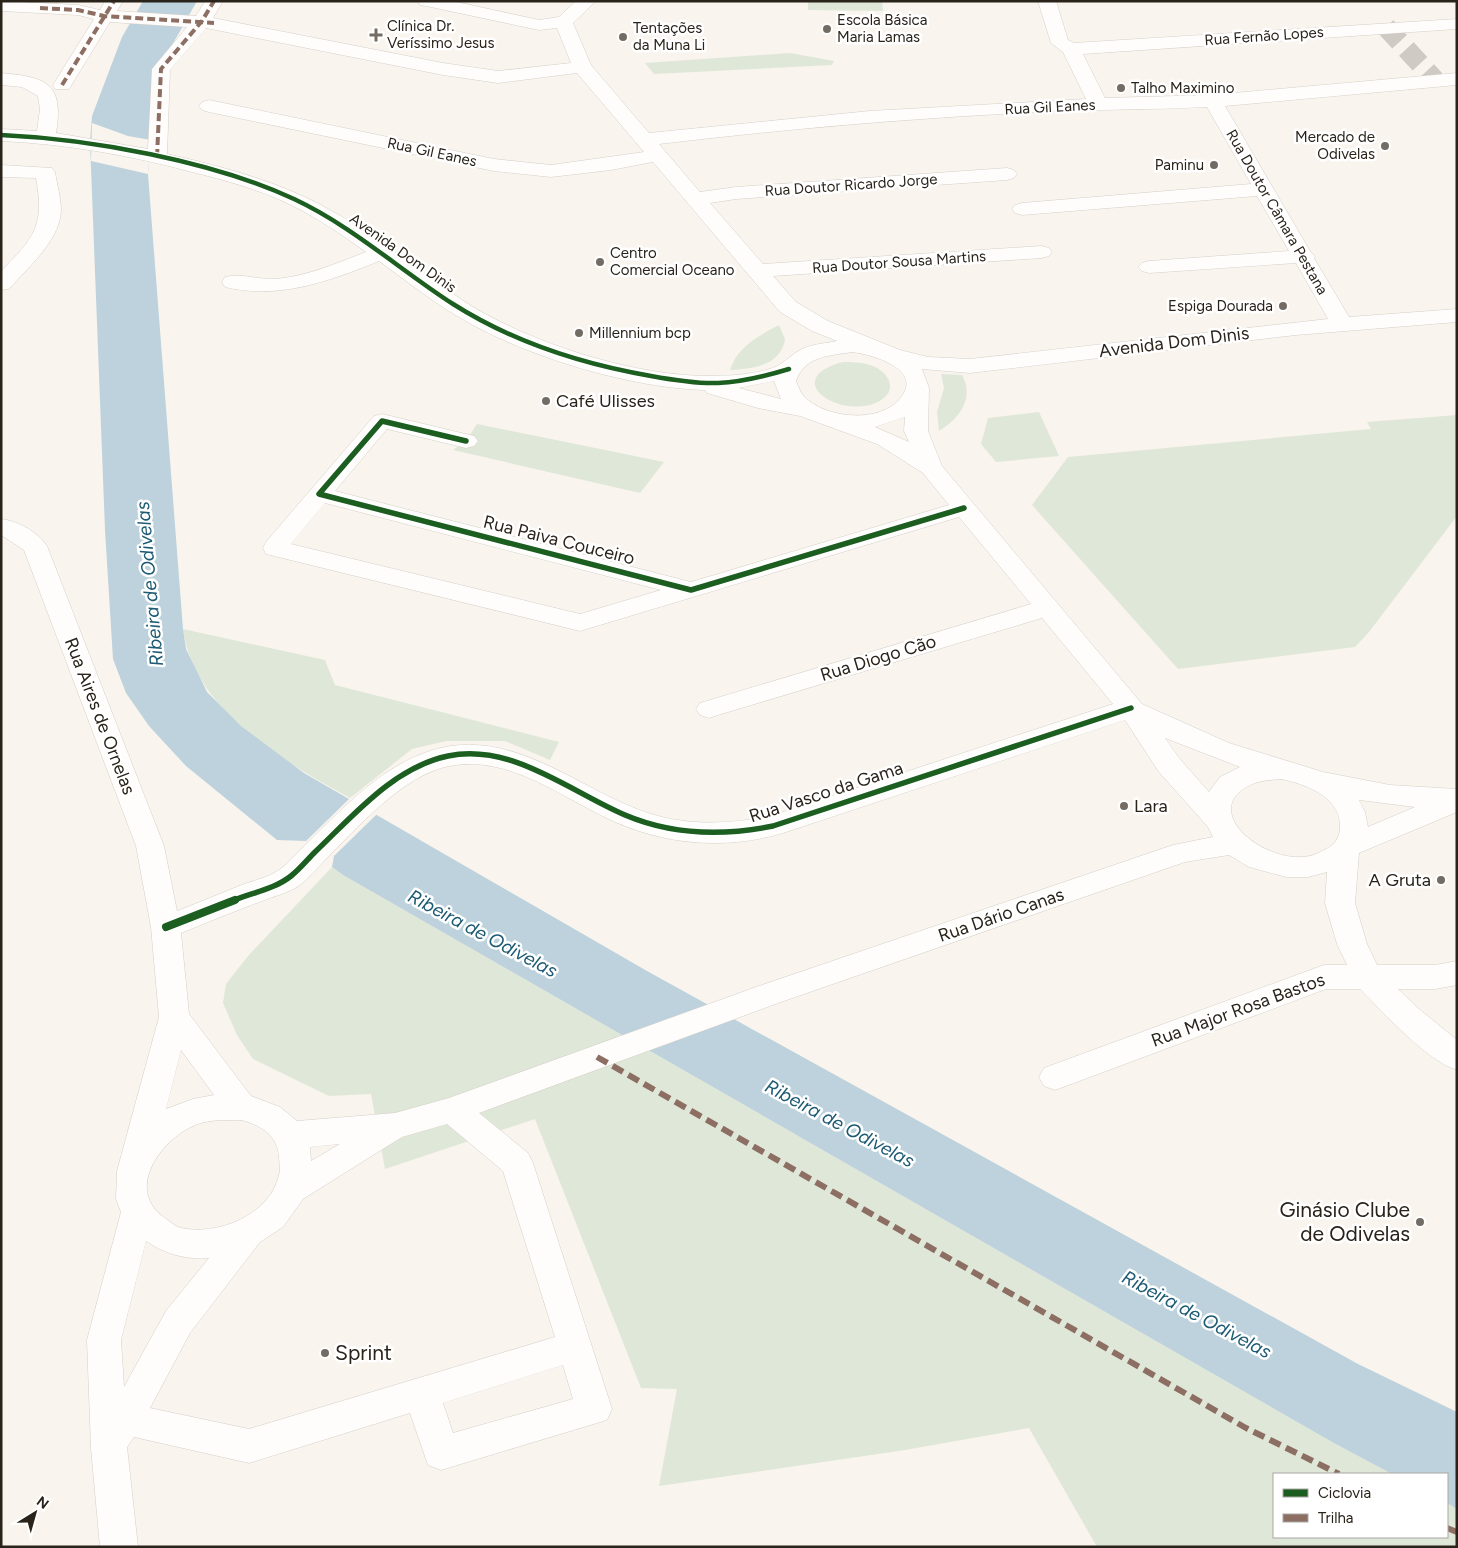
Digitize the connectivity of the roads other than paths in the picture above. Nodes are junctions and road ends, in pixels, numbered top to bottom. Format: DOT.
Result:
graph roads {
  1 [pos="214,1"];
  2 [pos="426,1"];
  3 [pos="587,1"];
  4 [pos="1047,1"];
  5 [pos="1,6"];
  6 [pos="109,9"];
  7 [pos="202,22"];
  8 [pos="564,22"];
  9 [pos="1457,24"];
  10 [pos="1071,49"];
  11 [pos="582,68"];
  12 [pos="1,79"];
  13 [pos="1457,79"];
  14 [pos="62,85"];
  15 [pos="1213,101"];
  16 [pos="1098,104"];
  17 [pos="209,106"];
  18 [pos="1,135"];
  19 [pos="46,136"];
  20 [pos="643,140"];
  21 [pos="657,155"];
  22 [pos="154,156"];
  23 [pos="1,171"];
  24 [pos="1007,174"];
  25 [pos="1265,189"];
  26 [pos="694,199"];
  27 [pos="1022,210"];
  28 [pos="1042,252"];
  29 [pos="381,253"];
  30 [pos="1305,256"];
  31 [pos="1149,267"];
  32 [pos="756,271"];
  33 [pos="233,282"];
  34 [pos="1,284"];
  35 [pos="788,307"];
  36 [pos="1457,315"];
  37 [pos="1341,323"];
  38 [pos="883,351"];
  39 [pos="793,364"];
  40 [pos="704,384"];
  41 [pos="918,388"];
  42 [pos="803,410"];
  43 [pos="835,421"];
  44 [pos="466,441"];
  45 [pos="931,468"];
  46 [pos="320,494"];
  47 [pos="964,508"];
  48 [pos="1,527"];
  49 [pos="692,590"];
  50 [pos="1047,608"];
  51 [pos="1131,708"];
  52 [pos="709,709"];
  53 [pos="1291,771"];
  54 [pos="1457,800"];
  55 [pos="1218,820"];
  56 [pos="1234,844"];
  57 [pos="1346,849"];
  58 [pos="166,927"];
  59 [pos="1457,973"];
  60 [pos="1367,977"];
  61 [pos="174,1017"];
  62 [pos="1457,1058"];
  63 [pos="1054,1077"];
  64 [pos="240,1107"];
  65 [pos="452,1110"];
  66 [pos="395,1126"];
  67 [pos="290,1135"];
  68 [pos="136,1162"];
  69 [pos="293,1189"];
  70 [pos="137,1213"];
  71 [pos="247,1235"];
  72 [pos="576,1346"];
  73 [pos="422,1393"];
  74 [pos="117,1434"];
  75 [pos="119,1547"];
  1 -- 7 [label="street"];
  2 -- 8 [label="street"];
  3 -- 8 [label="street"];
  4 -- 10 [label="street"];
  5 -- 6 [label="street"];
  6 -- 7 [label="street"];
  6 -- 14 [label="street"];
  7 -- 11 [label="street"];
  7 -- 22 [label="street"];
  8 -- 11 [label="street"];
  9 -- 10 [label="street, Rua Fernão Lopes"];
  10 -- 16 [label="street"];
  11 -- 20 [label="street"];
  12 -- 19 [label="street"];
  13 -- 15 [label="street, Rua Gil Eanes"];
  15 -- 16 [label="street, Rua Gil Eanes"];
  15 -- 25 [label="street, Rua Doutor Câmara Pestana"];
  16 -- 20 [label="street, Rua Gil Eanes"];
  17 -- 21 [label="street, Rua Gil Eanes"];
  18 -- 19 [label="street, Avenida Dom Dinis"];
  19 -- 22 [label="street, Avenida Dom Dinis"];
  20 -- 21 [label="street"];
  21 -- 26 [label="street"];
  22 -- 29 [label="street, Avenida Dom Dinis"];
  23 -- 34 [label="street"];
  24 -- 26 [label="street, Rua Doutor Ricardo Jorge"];
  25 -- 27 [label="street"];
  25 -- 30 [label="street, Rua Doutor Câmara Pestana"];
  26 -- 32 [label="street"];
  28 -- 32 [label="street, Rua Doutor Sousa Martins"];
  29 -- 33 [label="street"];
  29 -- 40 [label="street, Avenida Dom Dinis"];
  30 -- 31 [label="street"];
  30 -- 37 [label="street, Rua Doutor Câmara Pestana"];
  32 -- 35 [label="street"];
  35 -- 38 [label="street"];
  35 -- 39 [label="street"];
  36 -- 37 [label="street, Avenida Dom Dinis"];
  37 -- 38 [label="street, Avenida Dom Dinis"];
  38 -- 39 [label="street"];
  38 -- 41 [label="street"];
  39 -- 40 [label="street, Avenida Dom Dinis"];
  39 -- 42 [label="street"];
  40 -- 42 [label="street, Avenida Dom Dinis"];
  41 -- 43 [label="street"];
  41 -- 45 [label="street"];
  42 -- 43 [label="street"];
  43 -- 45 [label="street"];
  44 -- 46 [label="street"];
  45 -- 47 [label="street"];
  46 -- 49 [label="street, Rua Paiva Couceiro"];
  46 -- 49 [label="street"];
  47 -- 49 [label="street"];
  47 -- 50 [label="street"];
  48 -- 58 [label="street, Rua Aires de Ornelas"];
  50 -- 51 [label="street"];
  50 -- 52 [label="street, Rua Diogo Cão"];
  51 -- 53 [label="street"];
  51 -- 55 [label="street"];
  51 -- 58 [label="street, Rua Vasco da Gama"];
  53 -- 54 [label="street"];
  53 -- 55 [label="street"];
  53 -- 57 [label="street"];
  54 -- 57 [label="street"];
  55 -- 56 [label="street"];
  56 -- 57 [label="street"];
  56 -- 65 [label="street, Rua Dário Canas"];
  57 -- 60 [label="street"];
  58 -- 61 [label="street, Rua Aires de Ornelas"];
  59 -- 60 [label="street, Rua Major Rosa Bastos"];
  60 -- 62 [label="street"];
  60 -- 63 [label="street, Rua Major Rosa Bastos"];
  61 -- 64 [label="street"];
  61 -- 68 [label="street"];
  64 -- 67 [label="street"];
  64 -- 68 [label="street"];
  65 -- 66 [label="street, Rua Dário Canas"];
  65 -- 72 [label="street"];
  66 -- 67 [label="street"];
  66 -- 69 [label="street"];
  67 -- 69 [label="street"];
  68 -- 70 [label="street"];
  69 -- 71 [label="street"];
  70 -- 71 [label="street"];
  70 -- 74 [label="street"];
  71 -- 74 [label="street"];
  72 -- 73 [label="street"];
  72 -- 73 [label="street"];
  73 -- 74 [label="street"];
  74 -- 75 [label="street"];
}
